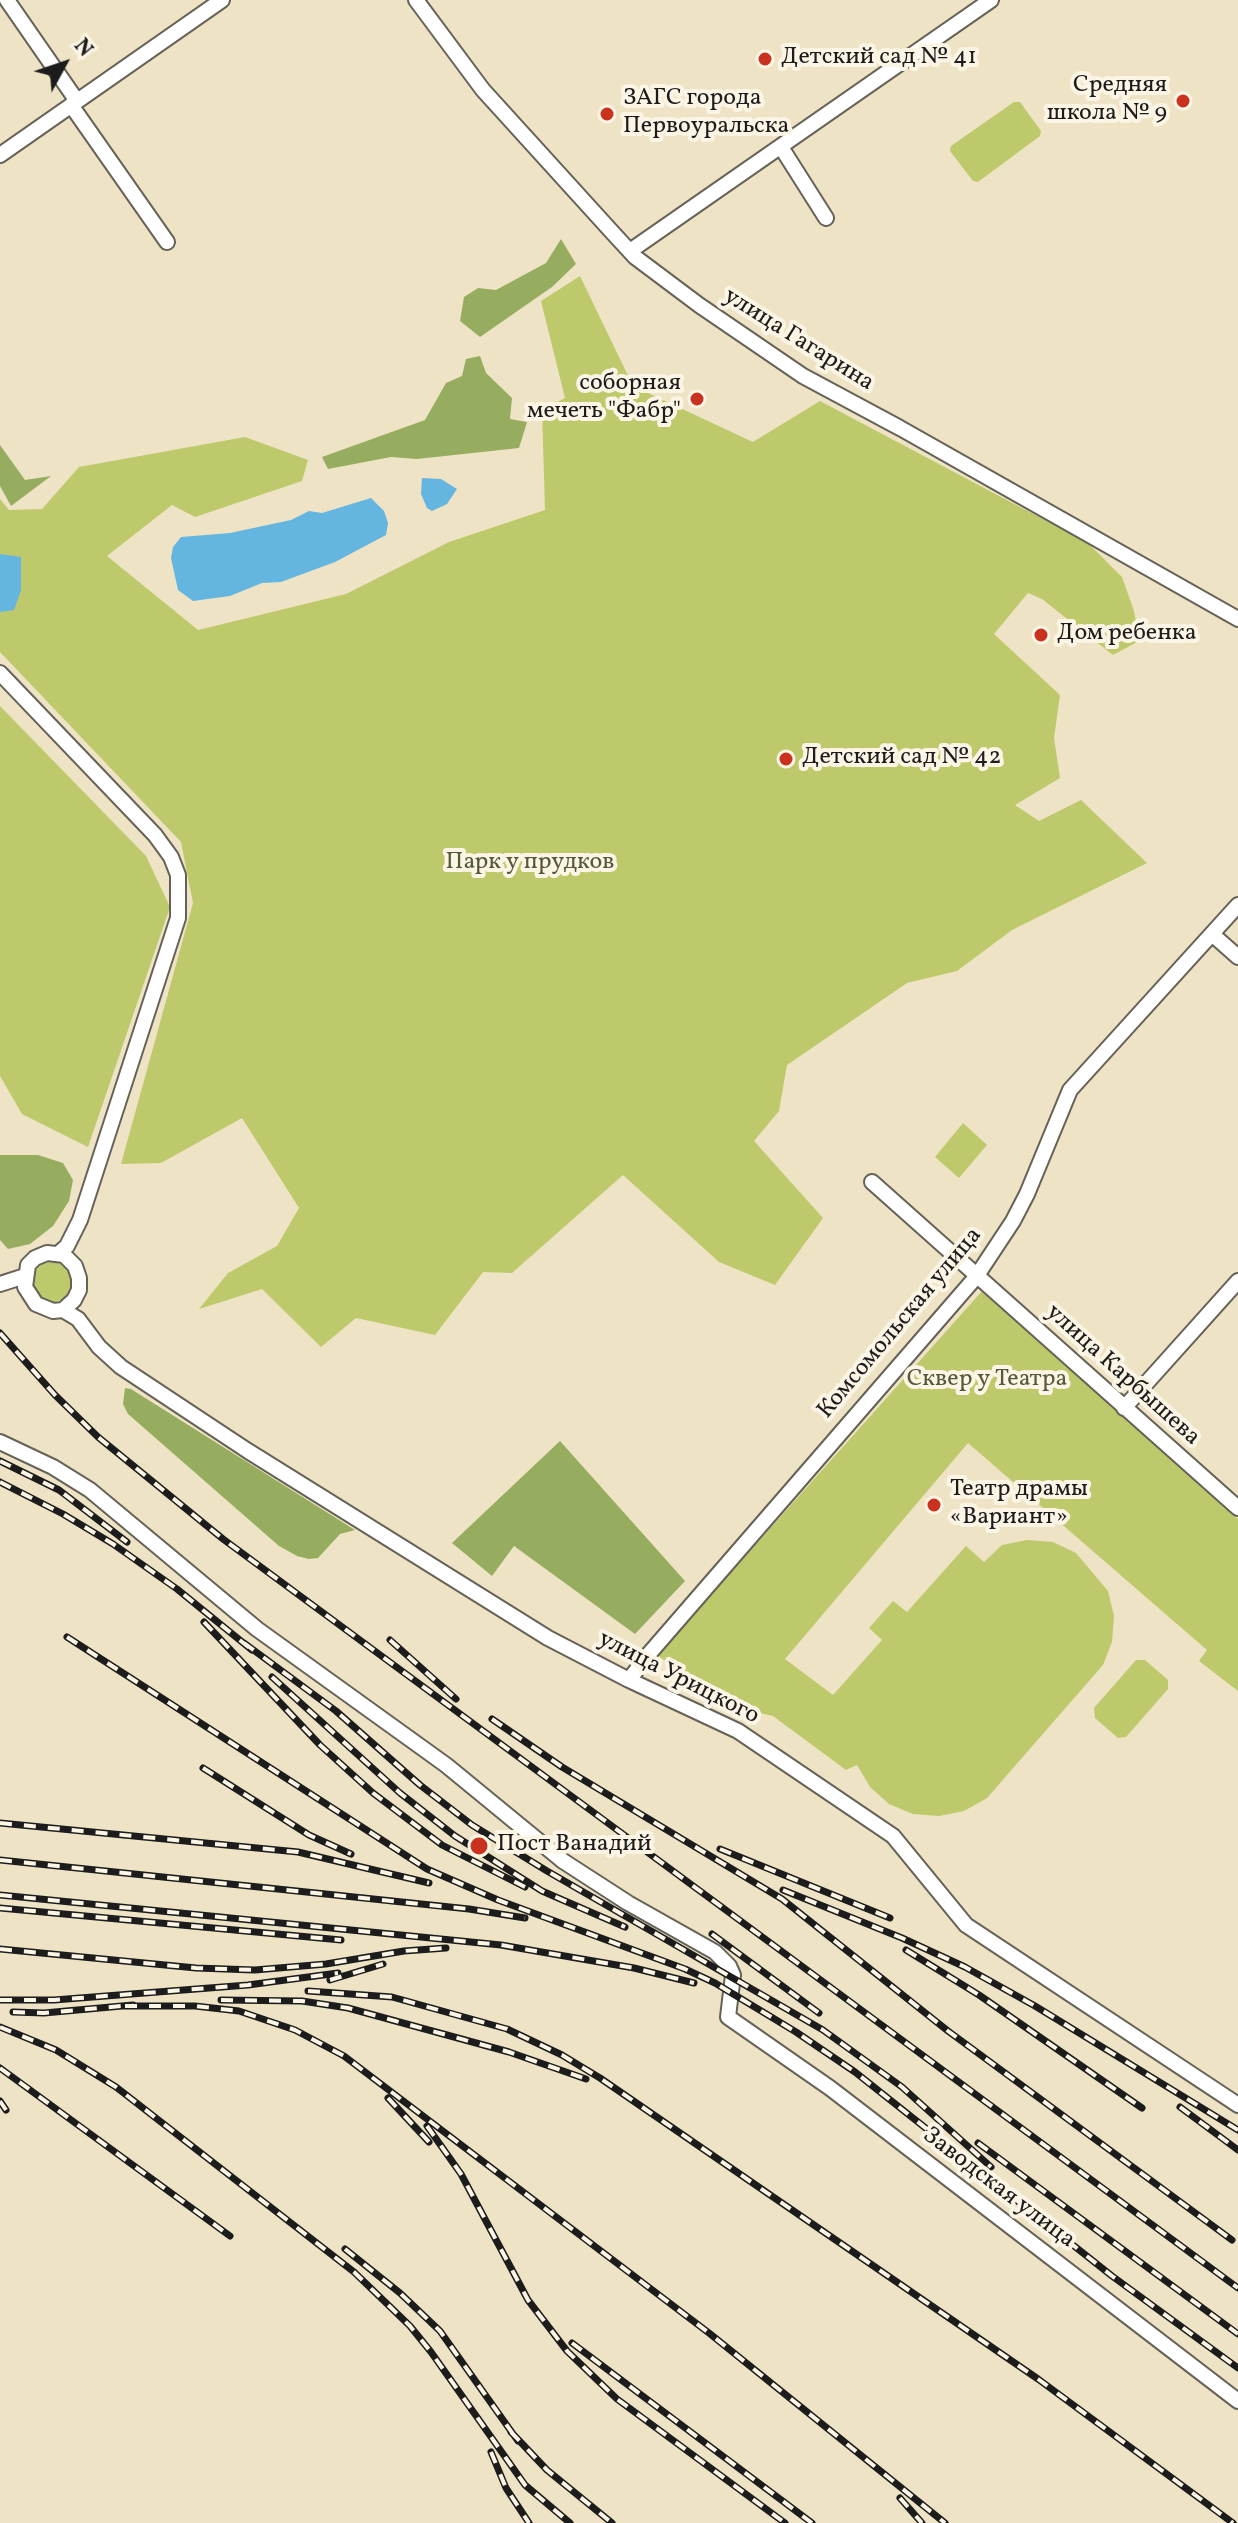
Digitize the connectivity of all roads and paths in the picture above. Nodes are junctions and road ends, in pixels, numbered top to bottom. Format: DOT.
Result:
graph roads {
  1 [pos="7,0"];
  2 [pos="222,0"];
  3 [pos="416,0"];
  4 [pos="991,0"];
  5 [pos="74,103"];
  6 [pos="781,147"];
  7 [pos="0,155"];
  8 [pos="826,218"];
  9 [pos="167,242"];
  10 [pos="630,251"];
  11 [pos="1238,619"];
  12 [pos="0,673"];
  13 [pos="1238,905"];
  14 [pos="1213,935"];
  15 [pos="1238,957"];
  16 [pos="872,1182"];
  17 [pos="65,1253"];
  18 [pos="976,1277"];
  19 [pos="1238,1281"];
  20 [pos="16,1282"];
  21 [pos="68,1305"];
  22 [pos="1124,1408"];
  23 [pos="0,1442"];
  24 [pos="1238,1508"];
  25 [pos="629,1680"];
  26 [pos="1238,2105"];
  27 [pos="1238,2401"];
  1 -- 5 [label="street"];
  2 -- 5 [label="street"];
  3 -- 10 [label="street, улица Гагарина"];
  4 -- 6 [label="street"];
  5 -- 7 [label="street"];
  5 -- 9 [label="street"];
  6 -- 8 [label="street"];
  6 -- 10 [label="street"];
  10 -- 11 [label="street, улица Гагарина"];
  12 -- 17 [label="street"];
  13 -- 14 [label="street, Комсомольская улица"];
  14 -- 15 [label="street"];
  14 -- 18 [label="street, Комсомольская улица"];
  16 -- 18 [label="street, улица Карбышева"];
  17 -- 20 [label="street"];
  17 -- 21 [label="street"];
  18 -- 22 [label="street, улица Карбышева"];
  18 -- 25 [label="street, Комсомольская улица"];
  19 -- 22 [label="street"];
  20 -- 21 [label="street"];
  21 -- 25 [label="street, улица Урицкого"];
  22 -- 24 [label="street, улица Карбышева"];
  23 -- 27 [label="street, Заводская улица"];
  25 -- 26 [label="street, улица Урицкого"];
}
